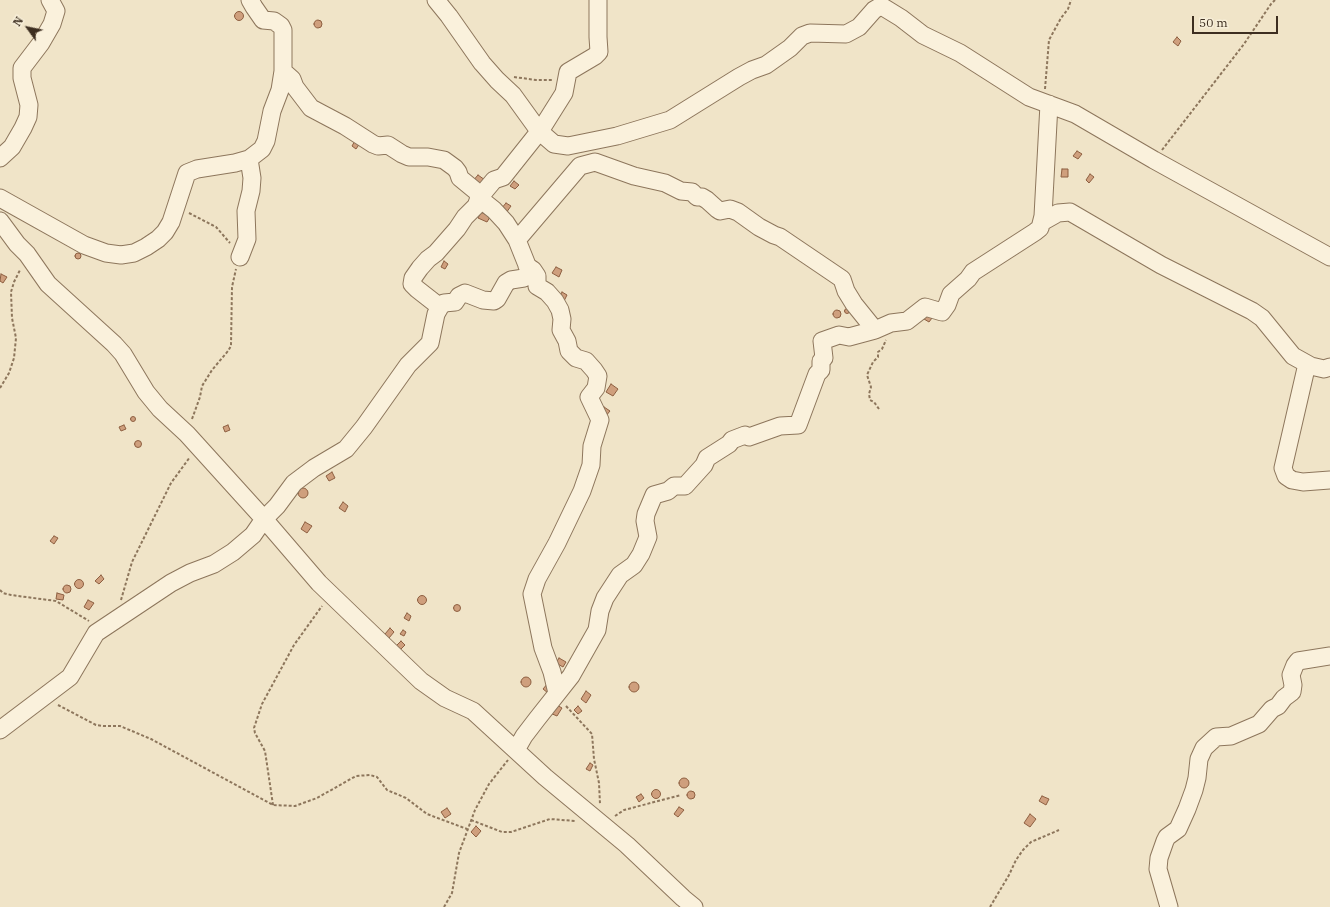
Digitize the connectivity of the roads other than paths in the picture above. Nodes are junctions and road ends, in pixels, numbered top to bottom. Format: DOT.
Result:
graph roads {
  1 [pos="50,0"];
  2 [pos="250,0"];
  3 [pos="436,0"];
  4 [pos="598,0"];
  5 [pos="877,3"];
  6 [pos="283,71"];
  7 [pos="1047,104"];
  8 [pos="539,131"];
  9 [pos="0,158"];
  10 [pos="249,159"];
  11 [pos="0,198"];
  12 [pos="479,198"];
  13 [pos="0,221"];
  14 [pos="1042,222"];
  15 [pos="517,240"];
  16 [pos="240,257"];
  17 [pos="1330,257"];
  18 [pos="527,266"];
  19 [pos="440,307"];
  20 [pos="881,328"];
  21 [pos="1306,364"];
  22 [pos="1330,367"];
  23 [pos="1330,480"];
  24 [pos="264,519"];
  25 [pos="1330,656"];
  26 [pos="557,694"];
  27 [pos="0,730"];
  28 [pos="516,750"];
  29 [pos="694,907"];
  30 [pos="1169,907"];
  1 -- 9 [label="street"];
  2 -- 6 [label="street"];
  3 -- 8 [label="street"];
  4 -- 8 [label="street"];
  5 -- 7 [label="street"];
  5 -- 8 [label="street"];
  6 -- 10 [label="street"];
  6 -- 12 [label="street"];
  7 -- 14 [label="street"];
  7 -- 17 [label="street"];
  8 -- 12 [label="street"];
  10 -- 11 [label="street"];
  10 -- 16 [label="street"];
  12 -- 15 [label="street"];
  12 -- 19 [label="street"];
  13 -- 24 [label="street"];
  14 -- 20 [label="street"];
  14 -- 21 [label="street"];
  15 -- 18 [label="street"];
  15 -- 20 [label="street"];
  18 -- 19 [label="street"];
  18 -- 26 [label="street"];
  19 -- 24 [label="street"];
  20 -- 26 [label="street"];
  21 -- 22 [label="street"];
  21 -- 23 [label="street"];
  24 -- 27 [label="street"];
  24 -- 28 [label="street"];
  25 -- 30 [label="street"];
  26 -- 28 [label="street"];
  28 -- 29 [label="street"];
}
